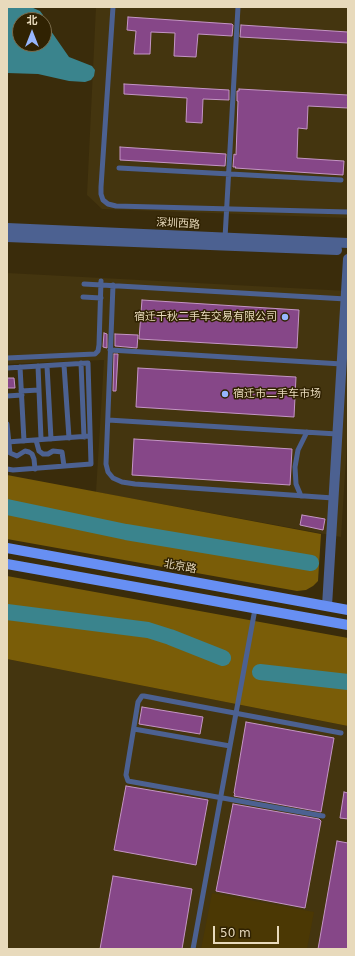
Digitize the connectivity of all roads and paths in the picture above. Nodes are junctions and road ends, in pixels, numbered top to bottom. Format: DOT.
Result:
graph roads {
  1 [pos="113,7"];
  2 [pos="238,7"];
  3 [pos="119,168"];
  4 [pos="228,174"];
  5 [pos="341,180"];
  6 [pos="226,209"];
  7 [pos="348,212"];
  8 [pos="7,228"];
  9 [pos="7,237"];
  10 [pos="225,238"];
  11 [pos="348,244"];
  12 [pos="348,250"];
  13 [pos="348,260"];
  14 [pos="101,283"];
  15 [pos="84,284"];
  16 [pos="113,286"];
  17 [pos="83,297"];
  18 [pos="101,298"];
  19 [pos="346,299"];
  20 [pos="110,350"];
  21 [pos="7,358"];
  22 [pos="64,364"];
  23 [pos="342,364"];
  24 [pos="38,366"];
  25 [pos="47,366"];
  26 [pos="20,367"];
  27 [pos="7,368"];
  28 [pos="39,390"];
  29 [pos="22,393"];
  30 [pos="7,396"];
  31 [pos="108,420"];
  32 [pos="7,424"];
  33 [pos="307,432"];
  34 [pos="337,434"];
  35 [pos="87,437"];
  36 [pos="69,438"];
  37 [pos="51,439"];
  38 [pos="24,440"];
  39 [pos="38,440"];
  40 [pos="7,442"];
  41 [pos="64,466"];
  42 [pos="7,469"];
  43 [pos="35,469"];
  44 [pos="301,496"];
  45 [pos="334,498"];
  46 [pos="7,548"];
  47 [pos="7,564"];
  48 [pos="327,606"];
  49 [pos="256,609"];
  50 [pos="348,610"];
  51 [pos="348,625"];
  52 [pos="236,714"];
  53 [pos="134,729"];
  54 [pos="340,733"];
  55 [pos="230,746"];
  56 [pos="221,798"];
  57 [pos="323,816"];
  58 [pos="193,949"];
  1 -- 6 [label="lane"];
  2 -- 4 [label="lane"];
  3 -- 4 [label="lane"];
  4 -- 5 [label="lane"];
  4 -- 6 [label="lane"];
  6 -- 7 [label="lane"];
  6 -- 10 [label="lane"];
  8 -- 10 [label="street, 深圳西路"];
  9 -- 12 [label="street, 深圳西路"];
  10 -- 11 [label="street, 深圳西路"];
  13 -- 19 [label="street"];
  14 -- 15 [label="lane"];
  14 -- 16 [label="lane"];
  14 -- 18 [label="lane"];
  16 -- 19 [label="lane"];
  16 -- 20 [label="lane"];
  17 -- 18 [label="lane"];
  18 -- 21 [label="lane"];
  19 -- 23 [label="street"];
  20 -- 23 [label="lane"];
  20 -- 31 [label="lane"];
  22 -- 25 [label="lane"];
  22 -- 35 [label="lane"];
  22 -- 36 [label="lane"];
  23 -- 34 [label="street"];
  24 -- 25 [label="lane"];
  24 -- 26 [label="lane"];
  24 -- 28 [label="lane"];
  25 -- 37 [label="lane"];
  26 -- 27 [label="lane"];
  26 -- 29 [label="lane"];
  28 -- 29 [label="lane"];
  28 -- 39 [label="lane"];
  29 -- 30 [label="lane"];
  29 -- 38 [label="lane"];
  31 -- 33 [label="lane"];
  31 -- 44 [label="lane"];
  32 -- 40 [label="lane"];
  33 -- 34 [label="lane"];
  33 -- 44 [label="lane"];
  34 -- 45 [label="street"];
  35 -- 36 [label="lane"];
  35 -- 41 [label="lane"];
  36 -- 37 [label="lane"];
  37 -- 39 [label="lane"];
  38 -- 39 [label="lane"];
  38 -- 40 [label="lane"];
  39 -- 41 [label="lane"];
  40 -- 43 [label="lane"];
  41 -- 43 [label="lane"];
  42 -- 43 [label="lane"];
  44 -- 45 [label="lane"];
  45 -- 48 [label="street"];
  46 -- 48 [label="main road, 北京路"];
  47 -- 49 [label="main road"];
  48 -- 50 [label="main road, 北京路"];
  49 -- 51 [label="main road"];
  49 -- 52 [label="lane"];
  52 -- 53 [label="lane"];
  52 -- 54 [label="lane"];
  52 -- 55 [label="lane"];
  53 -- 55 [label="lane"];
  53 -- 56 [label="lane"];
  55 -- 56 [label="lane"];
  56 -- 57 [label="lane"];
  56 -- 58 [label="lane"];
}
